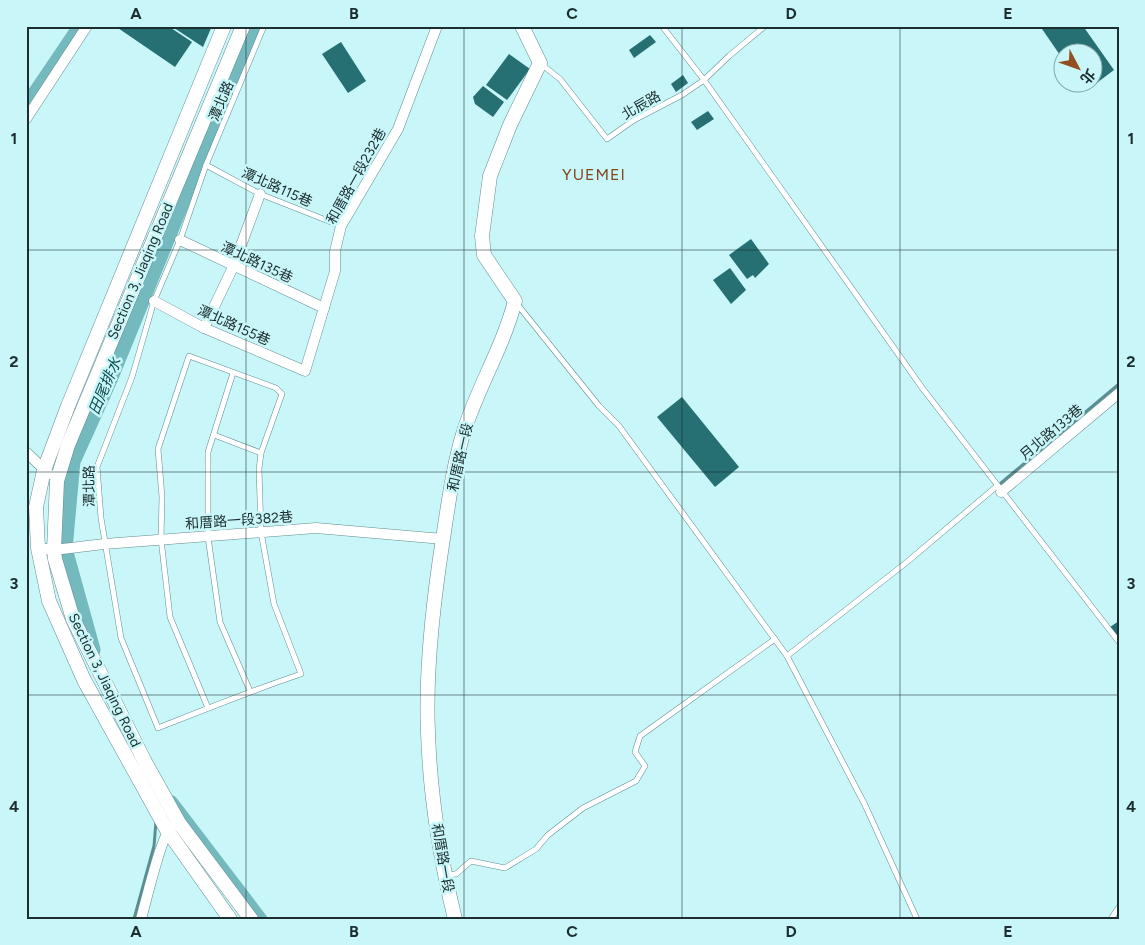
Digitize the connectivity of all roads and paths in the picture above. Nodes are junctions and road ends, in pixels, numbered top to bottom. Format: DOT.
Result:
graph roads {
  1 [pos="87,26"];
  2 [pos="224,26"];
  3 [pos="243,26"];
  4 [pos="264,26"];
  5 [pos="437,26"];
  6 [pos="522,26"];
  7 [pos="662,26"];
  8 [pos="765,26"];
  9 [pos="540,63"];
  10 [pos="704,80"];
  11 [pos="26,119"];
  12 [pos="206,165"];
  13 [pos="260,194"];
  14 [pos="341,226"];
  15 [pos="180,240"];
  16 [pos="233,267"];
  17 [pos="154,301"];
  18 [pos="515,301"];
  19 [pos="324,308"];
  20 [pos="204,328"];
  21 [pos="305,371"];
  22 [pos="233,372"];
  23 [pos="1119,393"];
  24 [pos="214,435"];
  25 [pos="26,452"];
  26 [pos="261,453"];
  27 [pos="44,470"];
  28 [pos="57,481"];
  29 [pos="999,489"];
  30 [pos="261,532"];
  31 [pos="208,536"];
  32 [pos="161,539"];
  33 [pos="443,539"];
  34 [pos="104,544"];
  35 [pos="38,548"];
  36 [pos="54,550"];
  37 [pos="775,639"];
  38 [pos="1119,642"];
  39 [pos="786,656"];
  40 [pos="250,691"];
  41 [pos="208,708"];
  42 [pos="179,823"];
  43 [pos="167,830"];
  44 [pos="444,876"];
  45 [pos="1119,907"];
  46 [pos="140,919"];
  47 [pos="230,919"];
  48 [pos="251,919"];
  49 [pos="455,919"];
  50 [pos="917,919"];
  51 [pos="1111,919"];
  1 -- 11 [label="street"];
  2 -- 27 [label="street, Section 3, Jiaqing Road"];
  3 -- 28 [label="street, Section 3, Jiaqing Road"];
  4 -- 12 [label="lane, 潭北路"];
  5 -- 14 [label="street, 和厝路一段232巷"];
  6 -- 9 [label="street"];
  7 -- 10 [label="lane"];
  8 -- 10 [label="lane, 北辰路"];
  9 -- 10 [label="lane, 北辰路"];
  9 -- 18 [label="street"];
  10 -- 29 [label="lane"];
  12 -- 13 [label="lane, 潭北路115巷"];
  12 -- 15 [label="lane, 潭北路"];
  13 -- 14 [label="lane, 潭北路115巷"];
  13 -- 16 [label="street"];
  14 -- 19 [label="street, 和厝路一段232巷"];
  15 -- 16 [label="street, 潭北路135巷"];
  15 -- 17 [label="lane, 潭北路"];
  16 -- 19 [label="street, 潭北路135巷"];
  16 -- 20 [label="street"];
  17 -- 20 [label="street, 潭北路155巷"];
  17 -- 34 [label="lane, 潭北路"];
  18 -- 33 [label="street, 和厝路一段"];
  18 -- 37 [label="lane"];
  19 -- 21 [label="street, 和厝路一段232巷"];
  20 -- 21 [label="street, 潭北路155巷"];
  22 -- 24 [label="lane"];
  22 -- 26 [label="lane"];
  22 -- 32 [label="lane"];
  23 -- 29 [label="street, 月北路133巷"];
  24 -- 26 [label="lane"];
  24 -- 31 [label="lane"];
  25 -- 27 [label="street"];
  26 -- 30 [label="lane"];
  27 -- 28 [label="street"];
  27 -- 35 [label="street, Section 3, Jiaqing Road"];
  28 -- 36 [label="street, Section 3, Jiaqing Road"];
  29 -- 38 [label="lane"];
  29 -- 39 [label="lane"];
  30 -- 31 [label="street, 和厝路一段382巷"];
  30 -- 33 [label="street, 和厝路一段382巷"];
  30 -- 40 [label="lane"];
  31 -- 32 [label="street, 和厝路一段382巷"];
  31 -- 40 [label="lane"];
  32 -- 34 [label="street, 和厝路一段382巷"];
  32 -- 41 [label="lane"];
  33 -- 44 [label="street, 和厝路一段"];
  34 -- 36 [label="street, 和厝路一段382巷"];
  34 -- 41 [label="lane, 潭北路"];
  35 -- 36 [label="street, 和厝路一段382巷"];
  35 -- 43 [label="street, Section 3, Jiaqing Road"];
  36 -- 42 [label="street, Section 3, Jiaqing Road"];
  37 -- 39 [label="lane"];
  37 -- 44 [label="lane"];
  39 -- 50 [label="lane"];
  40 -- 41 [label="lane"];
  42 -- 43 [label="street"];
  42 -- 48 [label="street, Section 3, Jiaqing Road"];
  43 -- 46 [label="street"];
  43 -- 47 [label="street, Section 3, Jiaqing Road"];
  44 -- 49 [label="street, 和厝路一段"];
  45 -- 51 [label="lane"];
}
